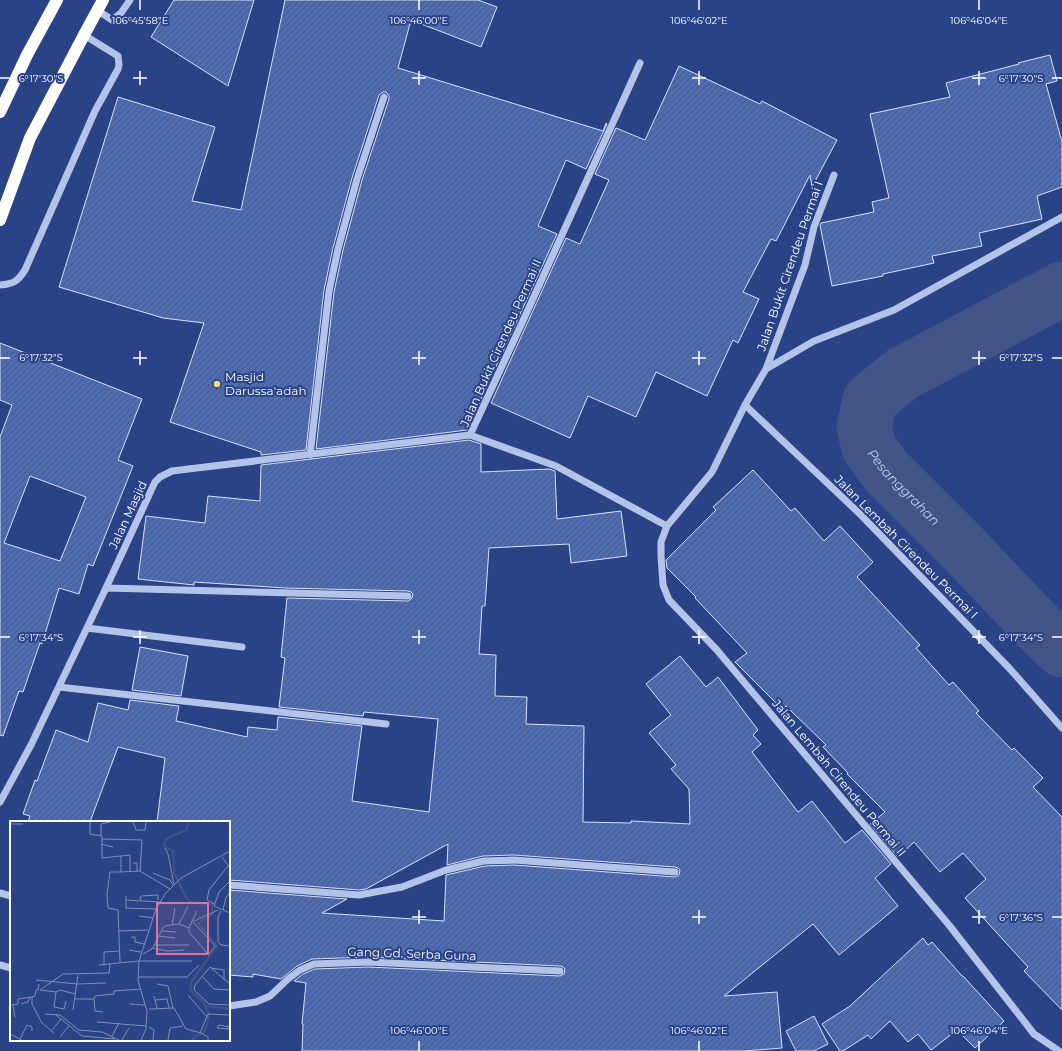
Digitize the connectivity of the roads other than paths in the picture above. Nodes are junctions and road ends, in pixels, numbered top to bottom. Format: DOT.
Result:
graph roads {
  1 [pos="57,0"];
  2 [pos="130,0"];
  3 [pos="100,5"];
  4 [pos="84,35"];
  5 [pos="640,63"];
  6 [pos="384,97"];
  7 [pos="0,112"];
  8 [pos="834,174"];
  9 [pos="1062,217"];
  10 [pos="0,220"];
  11 [pos="0,285"];
  12 [pos="766,369"];
  13 [pos="746,404"];
  14 [pos="470,435"];
  15 [pos="310,455"];
  16 [pos="667,526"];
  17 [pos="106,588"];
  18 [pos="408,596"];
  19 [pos="87,628"];
  20 [pos="242,647"];
  21 [pos="59,687"];
  22 [pos="386,724"];
  23 [pos="1062,728"];
  24 [pos="0,802"];
  25 [pos="676,872"];
  26 [pos="230,886"];
  27 [pos="0,893"];
  28 [pos="10,896"];
  29 [pos="0,964"];
  30 [pos="10,968"];
  31 [pos="560,971"];
  32 [pos="230,1006"];
  33 [pos="1059,1051"];
  1 -- 7 [label="highway"];
  2 -- 3 [label="street"];
  3 -- 4 [label="highway"];
  4 -- 10 [label="highway"];
  4 -- 11 [label="street"];
  5 -- 14 [label="street, Jalan Bukit Cirendeu Permai II"];
  6 -- 15 [label="street"];
  8 -- 12 [label="street, Jalan Bukit Cirendeu Permai I"];
  9 -- 12 [label="street"];
  12 -- 13 [label="street, Jalan Bukit Cirendeu Permai I"];
  13 -- 16 [label="street, Jalan Bukit Cirendeu Permai I"];
  13 -- 23 [label="street, Jalan Lembah Cirendeu Permai I"];
  14 -- 15 [label="street, Jalan Masjid"];
  14 -- 16 [label="street, Jalan Bukit Cirendeu Permai II"];
  15 -- 17 [label="street, Jalan Masjid"];
  16 -- 33 [label="street, Jalan Lembah Cirendeu Permai II"];
  17 -- 18 [label="street"];
  17 -- 19 [label="street, Jalan Masjid"];
  19 -- 20 [label="street"];
  19 -- 21 [label="street, Jalan Masjid"];
  21 -- 22 [label="street"];
  21 -- 24 [label="street, Jalan Masjid"];
  25 -- 26 [label="street"];
  27 -- 28 [label="street"];
  29 -- 30 [label="street"];
  31 -- 32 [label="street, Gang Gd. Serba Guna"];
}
